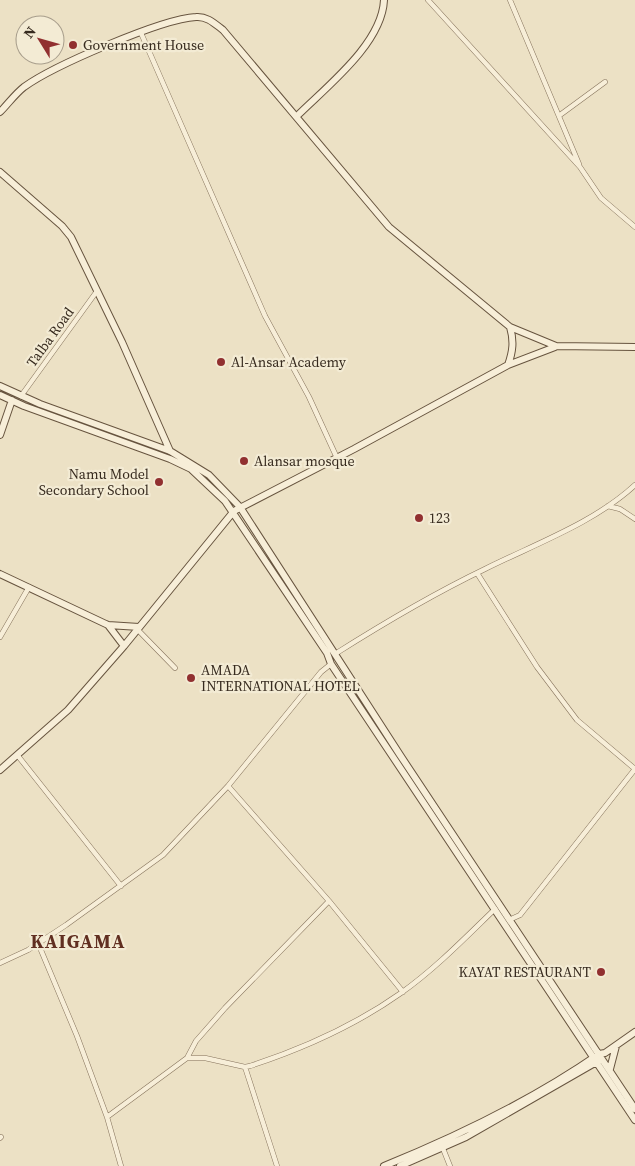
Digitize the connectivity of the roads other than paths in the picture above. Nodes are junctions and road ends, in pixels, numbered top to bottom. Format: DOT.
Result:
graph roads {
  1 [pos="384,0"];
  2 [pos="428,0"];
  3 [pos="510,0"];
  4 [pos="141,33"];
  5 [pos="605,82"];
  6 [pos="0,112"];
  7 [pos="560,115"];
  8 [pos="296,116"];
  9 [pos="580,167"];
  10 [pos="0,172"];
  11 [pos="635,228"];
  12 [pos="97,291"];
  13 [pos="510,328"];
  14 [pos="556,346"];
  15 [pos="635,347"];
  16 [pos="508,364"];
  17 [pos="0,386"];
  18 [pos="0,395"];
  19 [pos="22,396"];
  20 [pos="12,400"];
  21 [pos="0,434"];
  22 [pos="170,452"];
  23 [pos="337,458"];
  24 [pos="635,485"];
  25 [pos="608,506"];
  26 [pos="237,509"];
  27 [pos="635,519"];
  28 [pos="477,573"];
  29 [pos="0,574"];
  30 [pos="29,587"];
  31 [pos="108,625"];
  32 [pos="138,628"];
  33 [pos="0,637"];
  34 [pos="124,646"];
  35 [pos="335,654"];
  36 [pos="331,664"];
  37 [pos="175,668"];
  38 [pos="18,756"];
  39 [pos="635,769"];
  40 [pos="0,770"];
  41 [pos="228,786"];
  42 [pos="121,886"];
  43 [pos="329,901"];
  44 [pos="495,909"];
  45 [pos="509,920"];
  46 [pos="38,943"];
  47 [pos="0,963"];
  48 [pos="403,992"];
  49 [pos="635,1032"];
  50 [pos="617,1044"];
  51 [pos="599,1057"];
  52 [pos="187,1058"];
  53 [pos="245,1067"];
  54 [pos="610,1069"];
  55 [pos="635,1109"];
  56 [pos="107,1117"];
  57 [pos="635,1120"];
  58 [pos="441,1145"];
  59 [pos="121,1166"];
  60 [pos="277,1166"];
  61 [pos="384,1166"];
  62 [pos="400,1166"];
  63 [pos="450,1166"];
  1 -- 8 [label="street"];
  2 -- 9 [label="street"];
  3 -- 7 [label="street"];
  4 -- 6 [label="street"];
  4 -- 8 [label="street"];
  4 -- 23 [label="street"];
  5 -- 7 [label="street"];
  7 -- 9 [label="street"];
  8 -- 13 [label="street"];
  9 -- 11 [label="street"];
  10 -- 12 [label="street"];
  12 -- 19 [label="street, Talba Road"];
  12 -- 22 [label="street"];
  13 -- 14 [label="street"];
  13 -- 16 [label="street"];
  14 -- 15 [label="street"];
  14 -- 16 [label="street"];
  16 -- 23 [label="street"];
  17 -- 19 [label="street"];
  18 -- 20 [label="street"];
  19 -- 22 [label="street"];
  20 -- 21 [label="street"];
  20 -- 26 [label="street"];
  22 -- 26 [label="street"];
  23 -- 26 [label="street"];
  24 -- 25 [label="street"];
  25 -- 27 [label="street"];
  25 -- 28 [label="street"];
  26 -- 32 [label="street"];
  26 -- 35 [label="street"];
  26 -- 36 [label="street"];
  28 -- 35 [label="street"];
  28 -- 39 [label="street"];
  29 -- 30 [label="street"];
  30 -- 31 [label="street"];
  30 -- 33 [label="street"];
  31 -- 32 [label="street"];
  31 -- 34 [label="street"];
  32 -- 34 [label="street"];
  32 -- 37 [label="street"];
  34 -- 38 [label="street"];
  35 -- 45 [label="street"];
  36 -- 41 [label="street"];
  36 -- 44 [label="street"];
  38 -- 40 [label="street"];
  38 -- 42 [label="street"];
  39 -- 45 [label="street"];
  41 -- 42 [label="street"];
  41 -- 43 [label="street"];
  42 -- 46 [label="street"];
  43 -- 48 [label="street"];
  43 -- 52 [label="street"];
  44 -- 48 [label="street"];
  44 -- 51 [label="street"];
  45 -- 51 [label="street"];
  46 -- 47 [label="street"];
  46 -- 56 [label="street"];
  48 -- 53 [label="street"];
  49 -- 50 [label="street"];
  50 -- 51 [label="street"];
  50 -- 54 [label="street"];
  51 -- 54 [label="street"];
  51 -- 57 [label="street"];
  51 -- 58 [label="street"];
  52 -- 53 [label="street"];
  52 -- 56 [label="street"];
  53 -- 60 [label="street"];
  54 -- 55 [label="street"];
  56 -- 59 [label="street"];
  58 -- 61 [label="street"];
  58 -- 62 [label="street"];
  58 -- 63 [label="street"];
}
